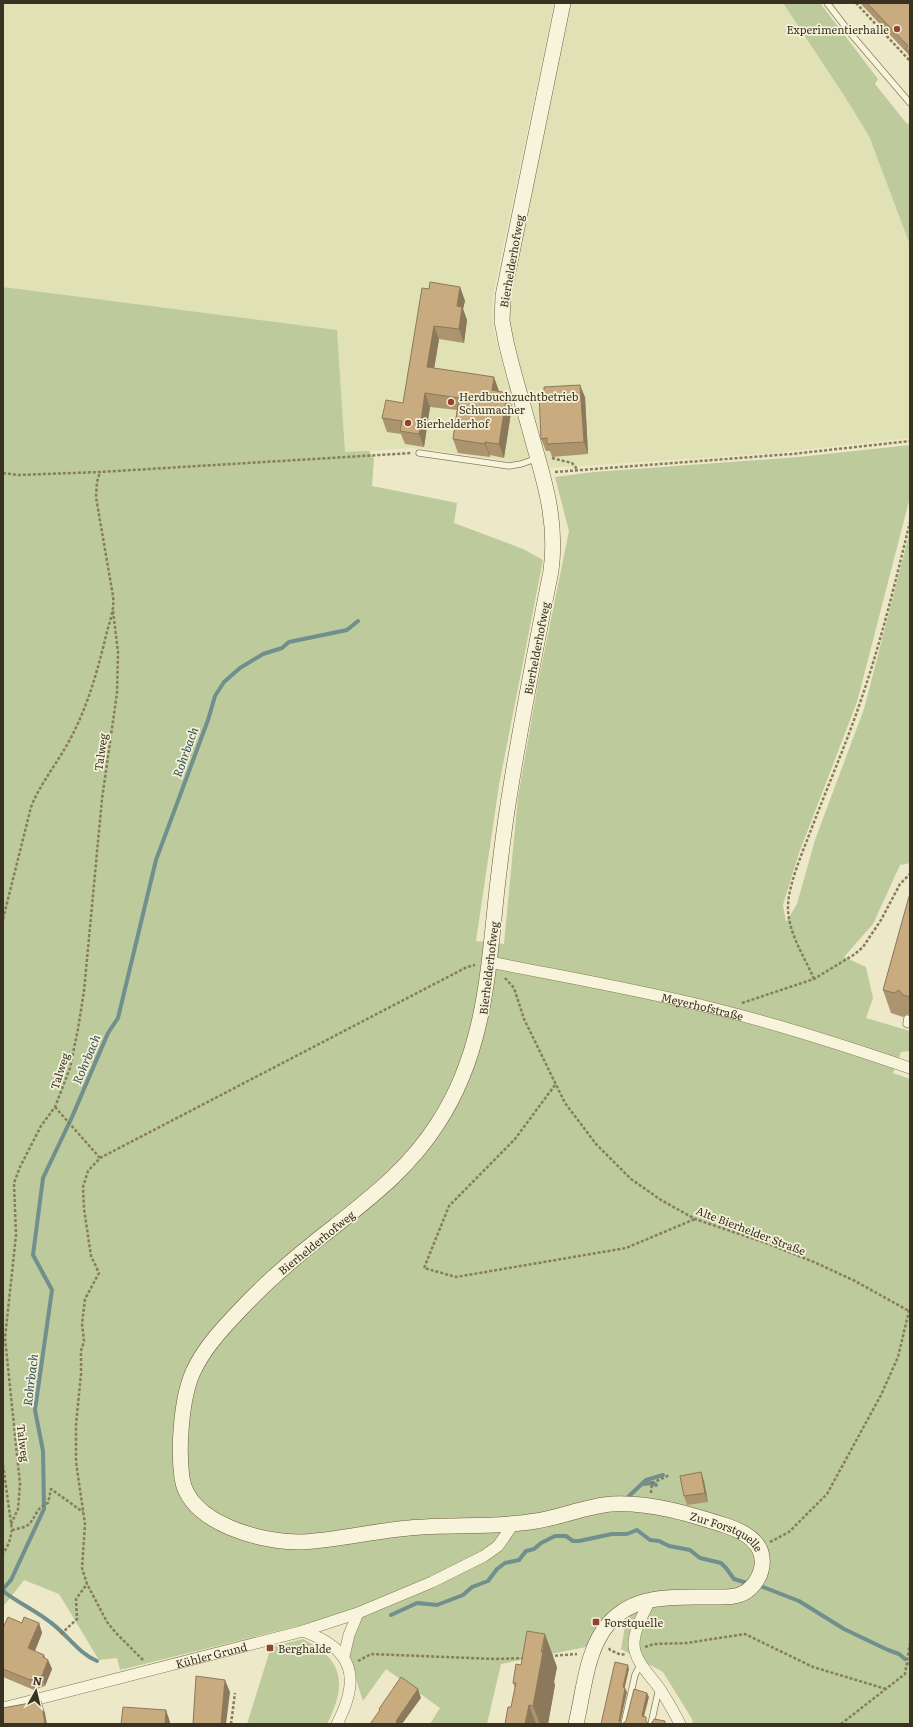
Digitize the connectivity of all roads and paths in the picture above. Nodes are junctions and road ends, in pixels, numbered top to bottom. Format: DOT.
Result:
graph roads {
  1 [pos="563,3"];
  2 [pos="827,3"];
  3 [pos="856,3"];
  4 [pos="910,61"];
  5 [pos="910,103"];
  6 [pos="910,441"];
  7 [pos="419,453"];
  8 [pos="544,456"];
  9 [pos="578,469"];
  10 [pos="100,472"];
  11 [pos="3,473"];
  12 [pos="542,473"];
  13 [pos="910,522"];
  14 [pos="113,611"];
  15 [pos="910,874"];
  16 [pos="3,919"];
  17 [pos="490,962"];
  18 [pos="814,979"];
  19 [pos="730,1013"];
  20 [pos="907,1018"];
  21 [pos="910,1025"];
  22 [pos="910,1068"];
  23 [pos="555,1085"];
  24 [pos="54,1107"];
  25 [pos="100,1158"];
  26 [pos="695,1218"];
  27 [pos="910,1311"];
  28 [pos="3,1465"];
  29 [pos="670,1475"];
  30 [pos="650,1506"];
  31 [pos="84,1512"];
  32 [pos="514,1523"];
  33 [pos="11,1524"];
  34 [pos="12,1530"];
  35 [pos="758,1545"];
  36 [pos="3,1554"];
  37 [pos="87,1584"];
  38 [pos="650,1600"];
  39 [pos="358,1613"];
  40 [pos="303,1631"];
  41 [pos="62,1634"];
  42 [pos="910,1643"];
  43 [pos="592,1653"];
  44 [pos="567,1655"];
  45 [pos="344,1656"];
  46 [pos="549,1656"];
  47 [pos="638,1657"];
  48 [pos="525,1658"];
  49 [pos="909,1660"];
  50 [pos="358,1661"];
  51 [pos="154,1670"];
  52 [pos="659,1687"];
  53 [pos="886,1689"];
  54 [pos="235,1693"];
  55 [pos="3,1708"];
  56 [pos="231,1724"];
  57 [pos="337,1724"];
  58 [pos="576,1724"];
  59 [pos="624,1724"];
  60 [pos="651,1724"];
  61 [pos="680,1724"];
  62 [pos="841,1724"];
  1 -- 8 [label="street, Bierhelderhofweg"];
  2 -- 5 [label="lane"];
  3 -- 4 [label="path"];
  6 -- 9 [label="path"];
  7 -- 8 [label="lane"];
  7 -- 10 [label="path"];
  8 -- 9 [label="path"];
  8 -- 12 [label="street, Bierhelderhofweg"];
  9 -- 12 [label="path"];
  10 -- 11 [label="path"];
  10 -- 14 [label="path"];
  12 -- 17 [label="street, Bierhelderhofweg"];
  13 -- 18 [label="path"];
  14 -- 16 [label="path"];
  14 -- 24 [label="path, Talweg"];
  15 -- 18 [label="path"];
  17 -- 19 [label="street, Meyerhofstraße"];
  17 -- 23 [label="path, Alte Bierhelder Straße"];
  17 -- 25 [label="path"];
  17 -- 32 [label="street, Bierhelderhofweg"];
  18 -- 19 [label="path"];
  19 -- 22 [label="street, Meyerhofstraße"];
  20 -- 21 [label="lane"];
  23 -- 26 [label="path, Alte Bierhelder Straße"];
  23 -- 26 [label="path"];
  24 -- 25 [label="path"];
  24 -- 33 [label="path, Talweg"];
  25 -- 31 [label="path"];
  26 -- 27 [label="path, Alte Bierhelder Straße"];
  27 -- 35 [label="path"];
  28 -- 33 [label="path"];
  29 -- 30 [label="path"];
  30 -- 32 [label="street, Zur Forstquelle"];
  30 -- 35 [label="street, Zur Forstquelle"];
  31 -- 34 [label="path"];
  31 -- 37 [label="path"];
  32 -- 39 [label="street, Kühler Grund"];
  33 -- 34 [label="path"];
  34 -- 36 [label="path"];
  35 -- 38 [label="street, Zur Forstquelle"];
  37 -- 41 [label="path"];
  37 -- 51 [label="path"];
  38 -- 43 [label="street, Zur Forstquelle"];
  38 -- 47 [label="street"];
  39 -- 40 [label="street, Kühler Grund"];
  39 -- 45 [label="street"];
  40 -- 45 [label="street"];
  40 -- 51 [label="street, Kühler Grund"];
  42 -- 49 [label="path"];
  43 -- 47 [label="path"];
  43 -- 58 [label="street, Zur Forstquelle"];
  44 -- 46 [label="path"];
  45 -- 57 [label="street"];
  47 -- 52 [label="street"];
  47 -- 53 [label="path"];
  47 -- 59 [label="lane"];
  48 -- 50 [label="path"];
  49 -- 53 [label="path"];
  51 -- 55 [label="street, Kühler Grund"];
  52 -- 60 [label="lane"];
  52 -- 61 [label="street"];
  53 -- 62 [label="path"];
  54 -- 56 [label="path"];
}
